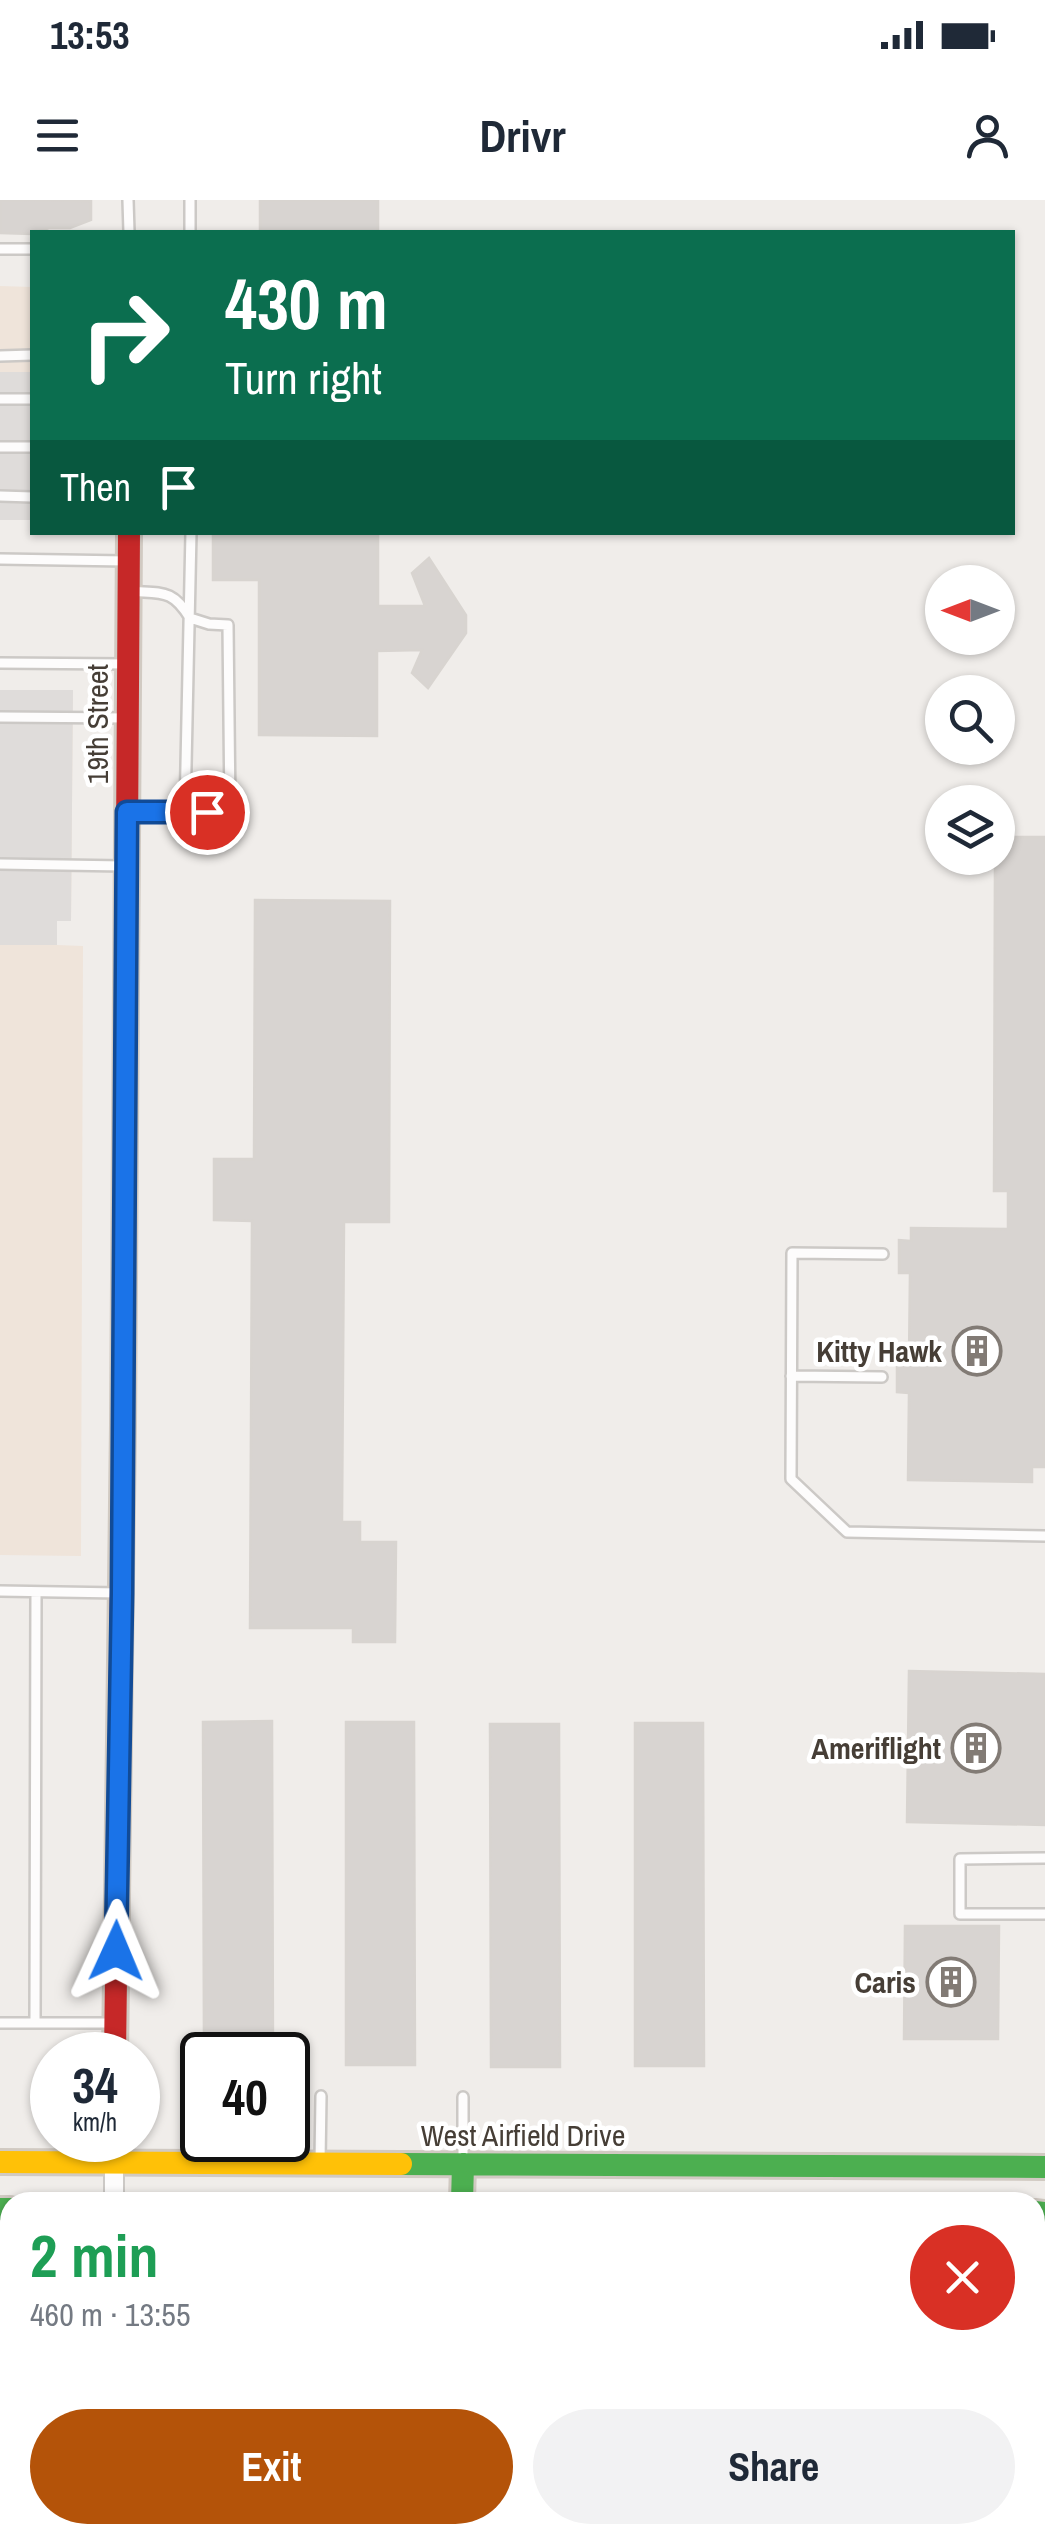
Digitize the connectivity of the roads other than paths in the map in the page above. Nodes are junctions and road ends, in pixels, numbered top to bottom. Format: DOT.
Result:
graph roads {
  1 [pos="190,200"];
  2 [pos="128,204"];
  3 [pos="129,230"];
  4 [pos="190,230"];
  5 [pos="0,248"];
  6 [pos="30,248"];
  7 [pos="30,355"];
  8 [pos="0,356"];
  9 [pos="0,399"];
  10 [pos="30,399"];
  11 [pos="0,447"];
  12 [pos="30,447"];
  13 [pos="0,496"];
  14 [pos="30,496"];
  15 [pos="128,535"];
  16 [pos="191,535"];
  17 [pos="0,559"];
  18 [pos="128,560"];
  19 [pos="128,591"];
  20 [pos="190,618"];
  21 [pos="0,663"];
  22 [pos="128,664"];
  23 [pos="0,717"];
  24 [pos="128,718"];
  25 [pos="127,812"];
  26 [pos="185,812"];
  27 [pos="0,864"];
  28 [pos="126,866"];
  29 [pos="882,1254"];
  30 [pos="792,1376"];
  31 [pos="882,1377"];
  32 [pos="1045,1536"];
  33 [pos="0,1591"];
  34 [pos="36,1592"];
  35 [pos="122,1593"];
  36 [pos="1045,1858"];
  37 [pos="1045,1914"];
  38 [pos="0,2023"];
  39 [pos="34,2023"];
  40 [pos="115,2024"];
  41 [pos="115,2032"];
  42 [pos="320,2096"];
  43 [pos="463,2097"];
  44 [pos="0,2162"];
  45 [pos="114,2164"];
  46 [pos="320,2164"];
  47 [pos="463,2164"];
  48 [pos="1045,2167"];
  49 [pos="114,2192"];
  50 [pos="462,2192"];
  1 -- 4 [label="lane"];
  2 -- 3 [label="lane"];
  5 -- 6 [label="lane"];
  7 -- 8 [label="lane"];
  9 -- 10 [label="lane"];
  11 -- 12 [label="lane"];
  13 -- 14 [label="lane"];
  15 -- 18 [label="street, 19th Street"];
  16 -- 20 [label="lane"];
  17 -- 18 [label="lane"];
  18 -- 19 [label="street, 19th Street"];
  19 -- 20 [label="lane"];
  19 -- 22 [label="street, 19th Street"];
  20 -- 26 [label="lane"];
  20 -- 26 [label="lane"];
  21 -- 22 [label="lane"];
  22 -- 24 [label="street, 19th Street"];
  23 -- 24 [label="lane"];
  24 -- 25 [label="street, 19th Street"];
  25 -- 26 [label="lane"];
  25 -- 28 [label="street, 19th Street"];
  27 -- 28 [label="lane"];
  28 -- 35 [label="street, 19th Street"];
  29 -- 30 [label="lane"];
  30 -- 31 [label="lane"];
  30 -- 32 [label="lane"];
  33 -- 34 [label="lane"];
  34 -- 35 [label="lane"];
  34 -- 39 [label="lane"];
  35 -- 40 [label="street, 19th Street"];
  36 -- 37 [label="lane"];
  38 -- 39 [label="lane"];
  39 -- 40 [label="lane"];
  40 -- 41 [label="street, 19th Street"];
  42 -- 46 [label="lane"];
  43 -- 47 [label="lane"];
  44 -- 45 [label="street, West Airfield Drive"];
  45 -- 46 [label="street, West Airfield Drive"];
  45 -- 49 [label="street"];
  46 -- 47 [label="street, West Airfield Drive"];
  47 -- 48 [label="street, West Airfield Drive"];
  47 -- 50 [label="street"];
}
